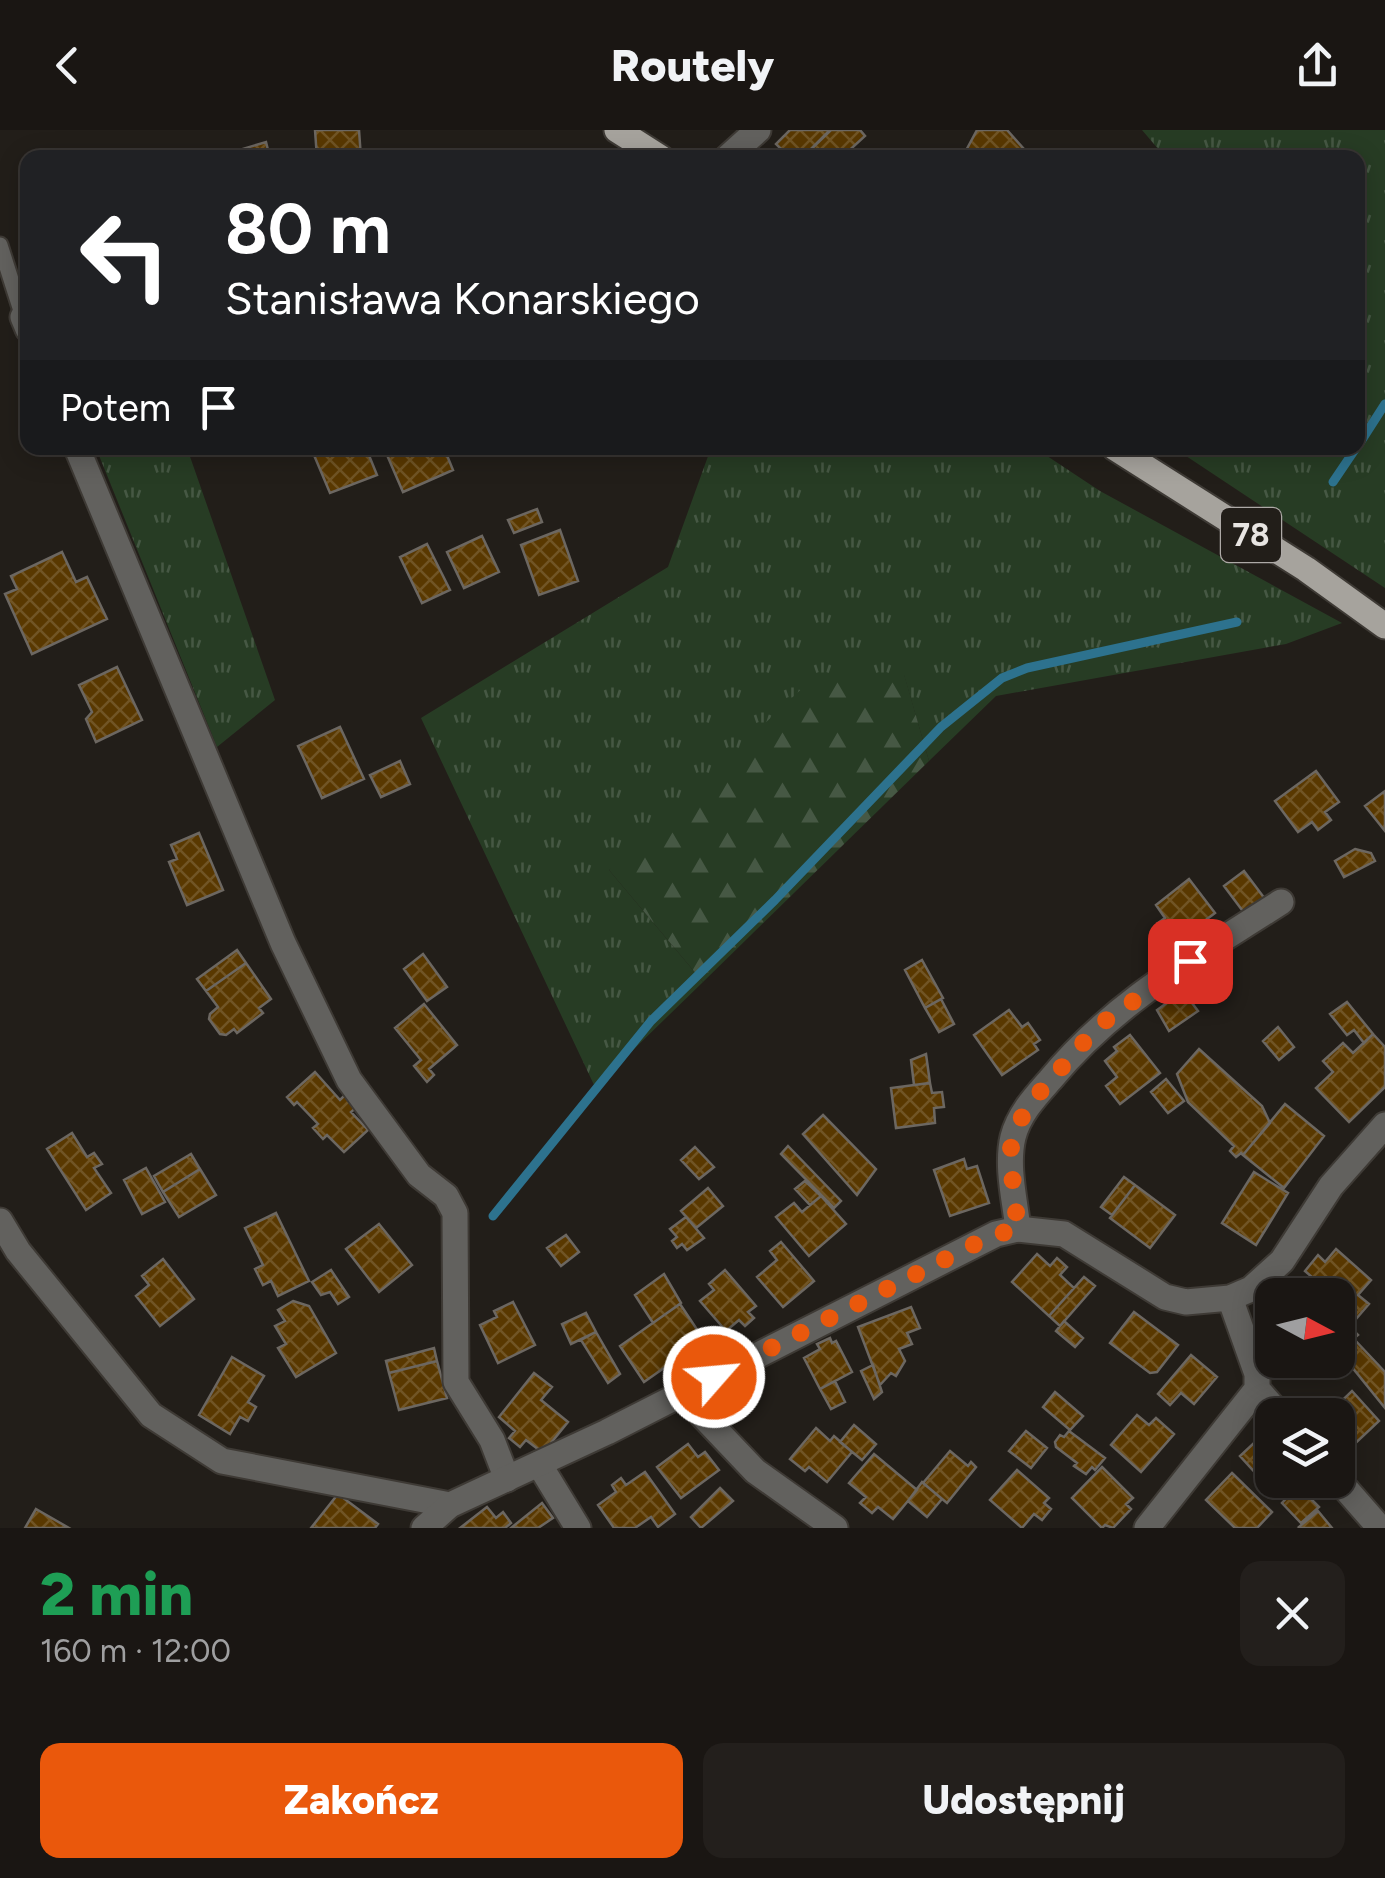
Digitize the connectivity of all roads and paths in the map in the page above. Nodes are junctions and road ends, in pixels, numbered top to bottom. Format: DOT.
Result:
graph roads {
  1 [pos="617,130"];
  2 [pos="758,130"];
  3 [pos="648,150"];
  4 [pos="737,150"];
  5 [pos="0,245"];
  6 [pos="20,307"];
  7 [pos="80,455"];
  8 [pos="1126,455"];
  9 [pos="1385,626"];
  10 [pos="1280,902"];
  11 [pos="1385,1125"];
  12 [pos="0,1221"];
  13 [pos="1018,1230"];
  14 [pos="1230,1298"];
  15 [pos="1257,1389"];
  16 [pos="682,1394"];
  17 [pos="1265,1398"];
  18 [pos="539,1464"];
  19 [pos="507,1479"];
  20 [pos="1354,1498"];
  21 [pos="450,1505"];
  22 [pos="424,1528"];
  23 [pos="578,1528"];
  24 [pos="835,1528"];
  25 [pos="1146,1528"];
  26 [pos="1380,1528"];
  1 -- 3 [label="main road"];
  2 -- 4 [label="street"];
  5 -- 6 [label="lane"];
  7 -- 19 [label="street"];
  8 -- 9 [label="main road, 78"];
  10 -- 13 [label="street"];
  11 -- 14 [label="street"];
  12 -- 21 [label="street"];
  13 -- 14 [label="street"];
  13 -- 16 [label="street"];
  14 -- 15 [label="street"];
  15 -- 17 [label="street"];
  15 -- 25 [label="street"];
  16 -- 18 [label="street"];
  16 -- 24 [label="street"];
  18 -- 19 [label="street"];
  18 -- 23 [label="street"];
  19 -- 21 [label="street"];
  20 -- 26 [label="street"];
  21 -- 22 [label="street"];
}
